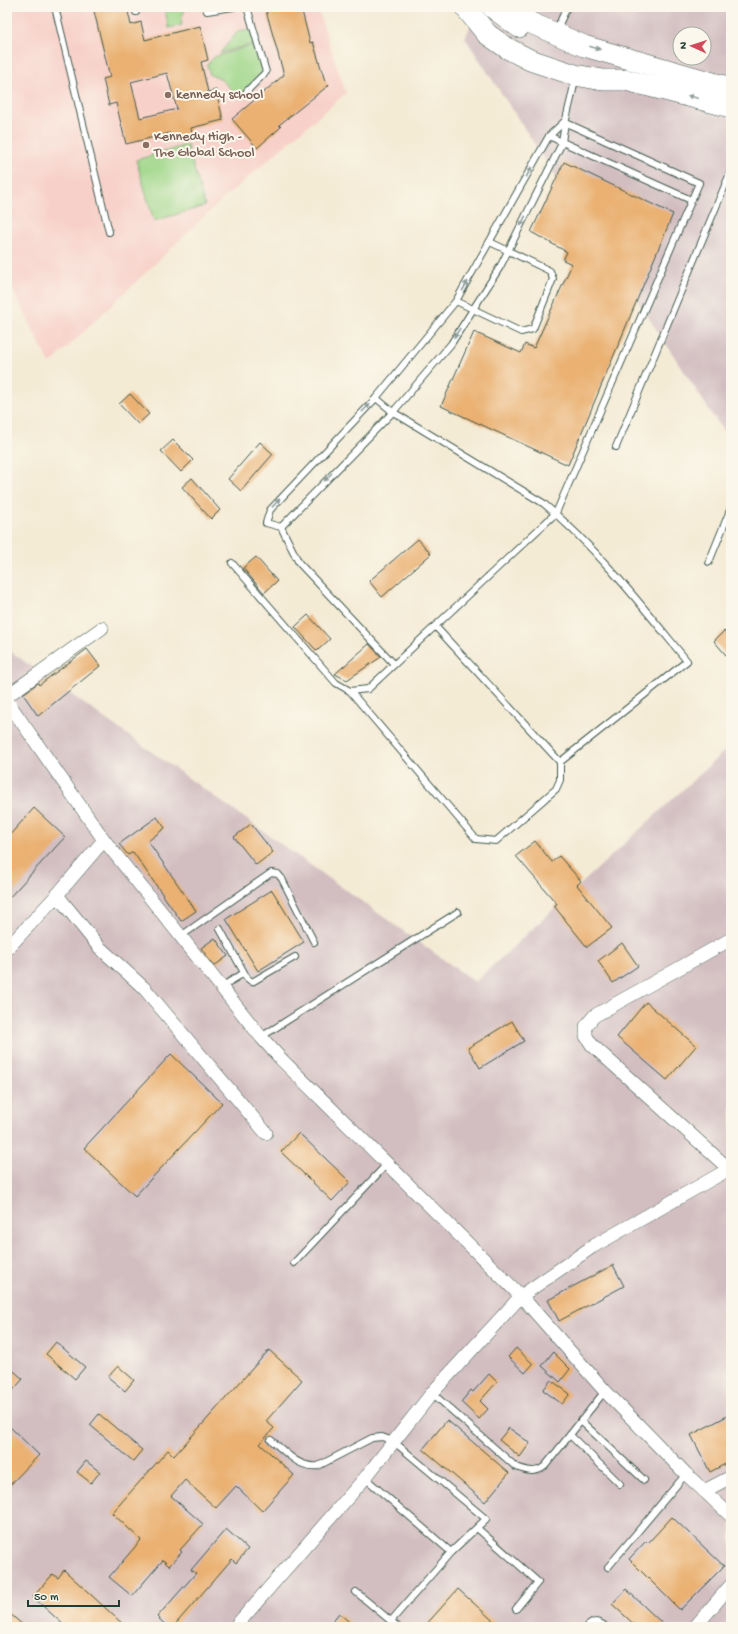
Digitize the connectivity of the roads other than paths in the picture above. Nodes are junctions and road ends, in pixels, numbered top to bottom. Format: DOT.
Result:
graph roads {
  1 [pos="55,7"];
  2 [pos="206,7"];
  3 [pos="233,7"];
  4 [pos="247,7"];
  5 [pos="465,7"];
  6 [pos="480,7"];
  7 [pos="492,7"];
  8 [pos="510,7"];
  9 [pos="567,7"];
  10 [pos="564,38"];
  11 [pos="575,75"];
  12 [pos="626,80"];
  13 [pos="731,88"];
  14 [pos="247,91"];
  15 [pos="731,107"];
  16 [pos="564,122"];
  17 [pos="549,136"];
  18 [pos="562,143"];
  19 [pos="731,171"];
  20 [pos="691,200"];
  21 [pos="109,232"];
  22 [pos="490,242"];
  23 [pos="508,250"];
  24 [pos="456,301"];
  25 [pos="473,309"];
  26 [pos="376,398"];
  27 [pos="393,412"];
  28 [pos="616,447"];
  29 [pos="731,508"];
  30 [pos="556,513"];
  31 [pos="280,527"];
  32 [pos="709,562"];
  33 [pos="232,563"];
  34 [pos="435,626"];
  35 [pos="102,628"];
  36 [pos="394,664"];
  37 [pos="350,691"];
  38 [pos="7,696"];
  39 [pos="7,701"];
  40 [pos="560,762"];
  41 [pos="104,840"];
  42 [pos="57,895"];
  43 [pos="458,912"];
  44 [pos="220,929"];
  45 [pos="181,936"];
  46 [pos="731,939"];
  47 [pos="314,942"];
  48 [pos="7,949"];
  49 [pos="296,957"];
  50 [pos="244,973"];
  51 [pos="221,987"];
  52 [pos="261,1037"];
  53 [pos="266,1133"];
  54 [pos="388,1164"];
  55 [pos="730,1169"];
  56 [pos="294,1263"];
  57 [pos="521,1296"];
  58 [pos="605,1391"];
  59 [pos="432,1393"];
  60 [pos="581,1421"];
  61 [pos="570,1435"];
  62 [pos="271,1440"];
  63 [pos="393,1441"];
  64 [pos="686,1474"];
  65 [pos="731,1477"];
  66 [pos="364,1478"];
  67 [pos="644,1480"];
  68 [pos="620,1484"];
  69 [pos="704,1491"];
  70 [pos="731,1516"];
  71 [pos="477,1528"];
  72 [pos="451,1552"];
  73 [pos="608,1566"];
  74 [pos="731,1585"];
  75 [pos="356,1592"];
  76 [pos="516,1609"];
  77 [pos="391,1621"];
  78 [pos="235,1627"];
  79 [pos="398,1627"];
  80 [pos="587,1627"];
  81 [pos="606,1627"];
  82 [pos="695,1627"];
  1 -- 21 [label="lane"];
  2 -- 3 [label="lane"];
  4 -- 14 [label="lane"];
  5 -- 11 [label="main road"];
  6 -- 12 [label="main road"];
  7 -- 10 [label="main road"];
  8 -- 10 [label="main road"];
  9 -- 10 [label="lane"];
  10 -- 13 [label="main road, one-way"];
  11 -- 12 [label="main road"];
  11 -- 16 [label="lane"];
  15 -- 12 [label="main road, one-way"];
  16 -- 17 [label="lane"];
  16 -- 18 [label="lane"];
  16 -- 20 [label="lane"];
  17 -- 18 [label="lane"];
  22 -- 17 [label="lane, one-way"];
  18 -- 20 [label="lane"];
  18 -- 23 [label="lane, one-way"];
  19 -- 28 [label="lane"];
  20 -- 30 [label="lane"];
  22 -- 23 [label="lane"];
  24 -- 22 [label="lane, one-way"];
  23 -- 25 [label="lane"];
  23 -- 25 [label="lane"];
  24 -- 25 [label="lane"];
  24 -- 26 [label="lane"];
  25 -- 27 [label="lane, one-way"];
  26 -- 27 [label="lane"];
  31 -- 26 [label="lane, one-way"];
  27 -- 30 [label="lane"];
  27 -- 31 [label="lane, one-way"];
  29 -- 32 [label="lane"];
  30 -- 34 [label="lane"];
  30 -- 40 [label="lane"];
  31 -- 36 [label="lane"];
  33 -- 37 [label="lane"];
  34 -- 36 [label="lane"];
  34 -- 40 [label="lane"];
  35 -- 38 [label="street"];
  36 -- 37 [label="lane"];
  37 -- 40 [label="lane"];
  39 -- 41 [label="street"];
  41 -- 42 [label="street"];
  41 -- 45 [label="street"];
  42 -- 48 [label="street"];
  42 -- 53 [label="street"];
  43 -- 52 [label="lane"];
  44 -- 50 [label="lane"];
  45 -- 47 [label="lane"];
  45 -- 51 [label="street"];
  46 -- 55 [label="street"];
  49 -- 50 [label="lane"];
  50 -- 51 [label="lane"];
  51 -- 52 [label="street"];
  52 -- 54 [label="street"];
  54 -- 56 [label="lane"];
  54 -- 57 [label="street"];
  55 -- 57 [label="street"];
  57 -- 58 [label="street"];
  57 -- 59 [label="street"];
  58 -- 60 [label="lane"];
  58 -- 64 [label="street"];
  59 -- 61 [label="lane"];
  59 -- 63 [label="street"];
  60 -- 61 [label="lane"];
  60 -- 67 [label="lane"];
  61 -- 68 [label="lane"];
  62 -- 63 [label="lane"];
  63 -- 66 [label="street"];
  63 -- 71 [label="lane"];
  64 -- 69 [label="street"];
  64 -- 73 [label="lane"];
  65 -- 69 [label="street"];
  66 -- 72 [label="lane"];
  66 -- 78 [label="street"];
  69 -- 70 [label="street"];
  71 -- 72 [label="lane"];
  71 -- 76 [label="lane"];
  72 -- 77 [label="lane"];
  74 -- 82 [label="street"];
  75 -- 77 [label="lane"];
  77 -- 79 [label="lane"];
  80 -- 81 [label="lane"];
}
